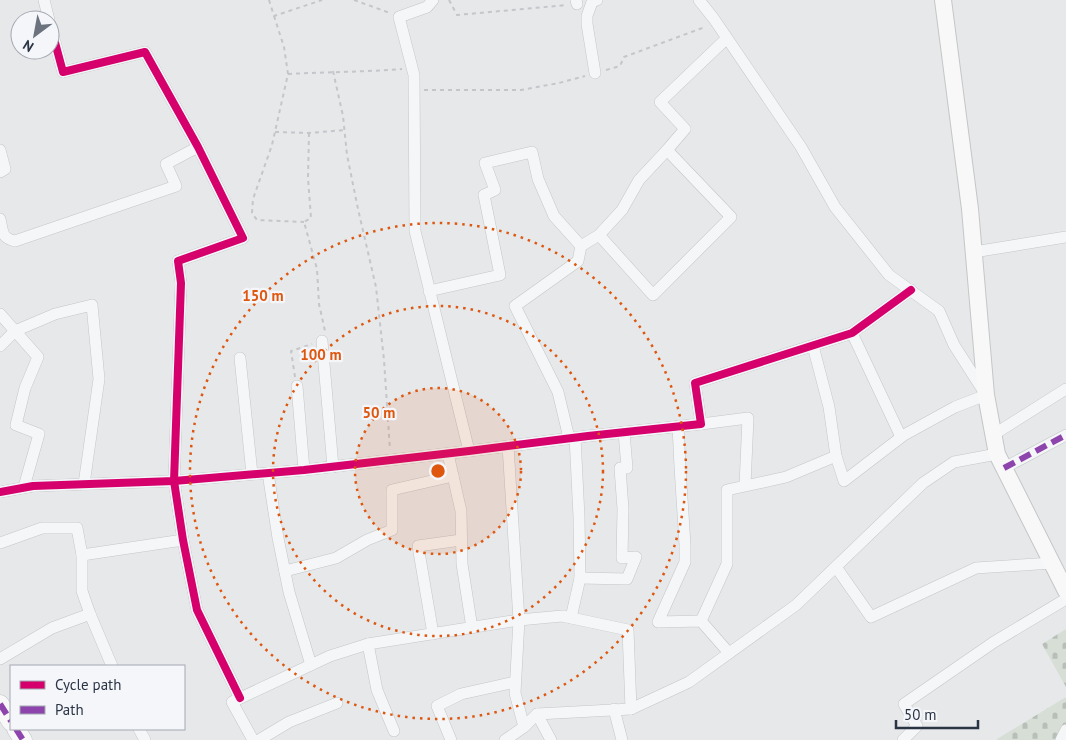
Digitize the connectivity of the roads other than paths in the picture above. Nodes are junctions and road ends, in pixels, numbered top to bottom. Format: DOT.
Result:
graph roads {
  1 [pos="433,0"];
  2 [pos="597,0"];
  3 [pos="699,0"];
  4 [pos="943,0"];
  5 [pos="727,38"];
  6 [pos="60,60"];
  7 [pos="595,73"];
  8 [pos="198,147"];
  9 [pos="0,150"];
  10 [pos="666,150"];
  11 [pos="0,172"];
  12 [pos="0,219"];
  13 [pos="599,234"];
  14 [pos="1066,237"];
  15 [pos="581,246"];
  16 [pos="974,252"];
  17 [pos="911,290"];
  18 [pos="430,291"];
  19 [pos="0,314"];
  20 [pos="15,331"];
  21 [pos="852,333"];
  22 [pos="322,341"];
  23 [pos="0,346"];
  24 [pos="813,346"];
  25 [pos="240,358"];
  26 [pos="297,386"];
  27 [pos="1066,389"];
  28 [pos="986,395"];
  29 [pos="701,424"];
  30 [pos="678,426"];
  31 [pos="624,432"];
  32 [pos="993,435"];
  33 [pos="1066,435"];
  34 [pos="901,437"];
  35 [pos="572,438"];
  36 [pos="508,446"];
  37 [pos="470,451"];
  38 [pos="448,454"];
  39 [pos="836,456"];
  40 [pos="1001,461"];
  41 [pos="333,467"];
  42 [pos="304,470"];
  43 [pos="268,473"];
  44 [pos="252,474"];
  45 [pos="453,476"];
  46 [pos="174,481"];
  47 [pos="84,484"];
  48 [pos="745,485"];
  49 [pos="24,487"];
  50 [pos="0,492"];
  51 [pos="183,540"];
  52 [pos="461,540"];
  53 [pos="0,543"];
  54 [pos="82,555"];
  55 [pos="1052,563"];
  56 [pos="836,566"];
  57 [pos="285,571"];
  58 [pos="580,578"];
  59 [pos="1066,591"];
  60 [pos="1066,599"];
  61 [pos="90,614"];
  62 [pos="571,618"];
  63 [pos="519,620"];
  64 [pos="701,621"];
  65 [pos="472,628"];
  66 [pos="433,634"];
  67 [pos="368,644"];
  68 [pos="729,653"];
  69 [pos="0,659"];
  70 [pos="112,665"];
  71 [pos="311,665"];
  72 [pos="515,682"];
  73 [pos="240,698"];
  74 [pos="338,703"];
  75 [pos="0,704"];
  76 [pos="614,709"];
  77 [pos="631,709"];
  78 [pos="537,714"];
  79 [pos="10,720"];
  80 [pos="524,727"];
  81 [pos="1066,730"];
  82 [pos="394,731"];
  83 [pos="253,740"];
  84 [pos="260,740"];
  85 [pos="451,740"];
  86 [pos="505,740"];
  87 [pos="552,740"];
  88 [pos="622,740"];
  89 [pos="902,740"];
  90 [pos="1061,740"];
  1 -- 18 [label="street"];
  2 -- 7 [label="street"];
  3 -- 5 [label="street"];
  4 -- 16 [label="main road"];
  5 -- 10 [label="street"];
  5 -- 17 [label="street"];
  6 -- 8 [label="street"];
  8 -- 12 [label="street"];
  8 -- 46 [label="street"];
  9 -- 11 [label="street"];
  10 -- 13 [label="street"];
  10 -- 13 [label="street"];
  13 -- 15 [label="street"];
  14 -- 16 [label="street"];
  15 -- 18 [label="street"];
  15 -- 35 [label="street"];
  16 -- 28 [label="main road"];
  17 -- 21 [label="street"];
  17 -- 28 [label="street"];
  18 -- 37 [label="street"];
  19 -- 20 [label="street"];
  20 -- 23 [label="street"];
  20 -- 47 [label="street"];
  20 -- 49 [label="street"];
  21 -- 24 [label="street"];
  21 -- 34 [label="street"];
  22 -- 41 [label="street"];
  24 -- 29 [label="street"];
  24 -- 39 [label="street"];
  25 -- 44 [label="street"];
  26 -- 42 [label="street"];
  27 -- 32 [label="street"];
  28 -- 32 [label="main road"];
  28 -- 34 [label="street"];
  29 -- 30 [label="street"];
  29 -- 48 [label="street"];
  30 -- 31 [label="street"];
  30 -- 64 [label="street"];
  31 -- 35 [label="street"];
  31 -- 58 [label="street"];
  32 -- 40 [label="main road"];
  33 -- 40 [label="street"];
  34 -- 39 [label="street"];
  35 -- 36 [label="street"];
  35 -- 58 [label="street"];
  36 -- 37 [label="street"];
  36 -- 63 [label="street"];
  37 -- 38 [label="street"];
  38 -- 41 [label="street"];
  38 -- 45 [label="street"];
  39 -- 48 [label="street"];
  40 -- 55 [label="main road"];
  40 -- 56 [label="street"];
  41 -- 42 [label="street"];
  42 -- 43 [label="street"];
  43 -- 44 [label="street"];
  43 -- 57 [label="street"];
  44 -- 46 [label="street"];
  45 -- 52 [label="street"];
  45 -- 57 [label="street"];
  46 -- 47 [label="street"];
  46 -- 51 [label="street"];
  47 -- 49 [label="street"];
  48 -- 64 [label="street"];
  49 -- 50 [label="street"];
  51 -- 54 [label="street"];
  51 -- 73 [label="street"];
  52 -- 65 [label="street"];
  52 -- 66 [label="street"];
  53 -- 54 [label="street"];
  54 -- 61 [label="street"];
  55 -- 56 [label="street"];
  55 -- 59 [label="main road"];
  56 -- 68 [label="street"];
  57 -- 71 [label="street"];
  58 -- 62 [label="street"];
  60 -- 89 [label="street"];
  61 -- 69 [label="street"];
  61 -- 70 [label="street"];
  62 -- 63 [label="street"];
  62 -- 77 [label="street"];
  63 -- 65 [label="street"];
  63 -- 72 [label="street"];
  64 -- 68 [label="street"];
  65 -- 66 [label="street"];
  66 -- 67 [label="street"];
  67 -- 71 [label="street"];
  67 -- 82 [label="street"];
  68 -- 77 [label="street"];
  71 -- 73 [label="street"];
  72 -- 80 [label="street"];
  72 -- 85 [label="street"];
  73 -- 83 [label="street"];
  74 -- 84 [label="street"];
  75 -- 79 [label="main road"];
  76 -- 77 [label="street"];
  76 -- 78 [label="street"];
  76 -- 88 [label="street"];
  78 -- 80 [label="street"];
  78 -- 87 [label="street"];
  80 -- 86 [label="street"];
  81 -- 90 [label="street"];
}
